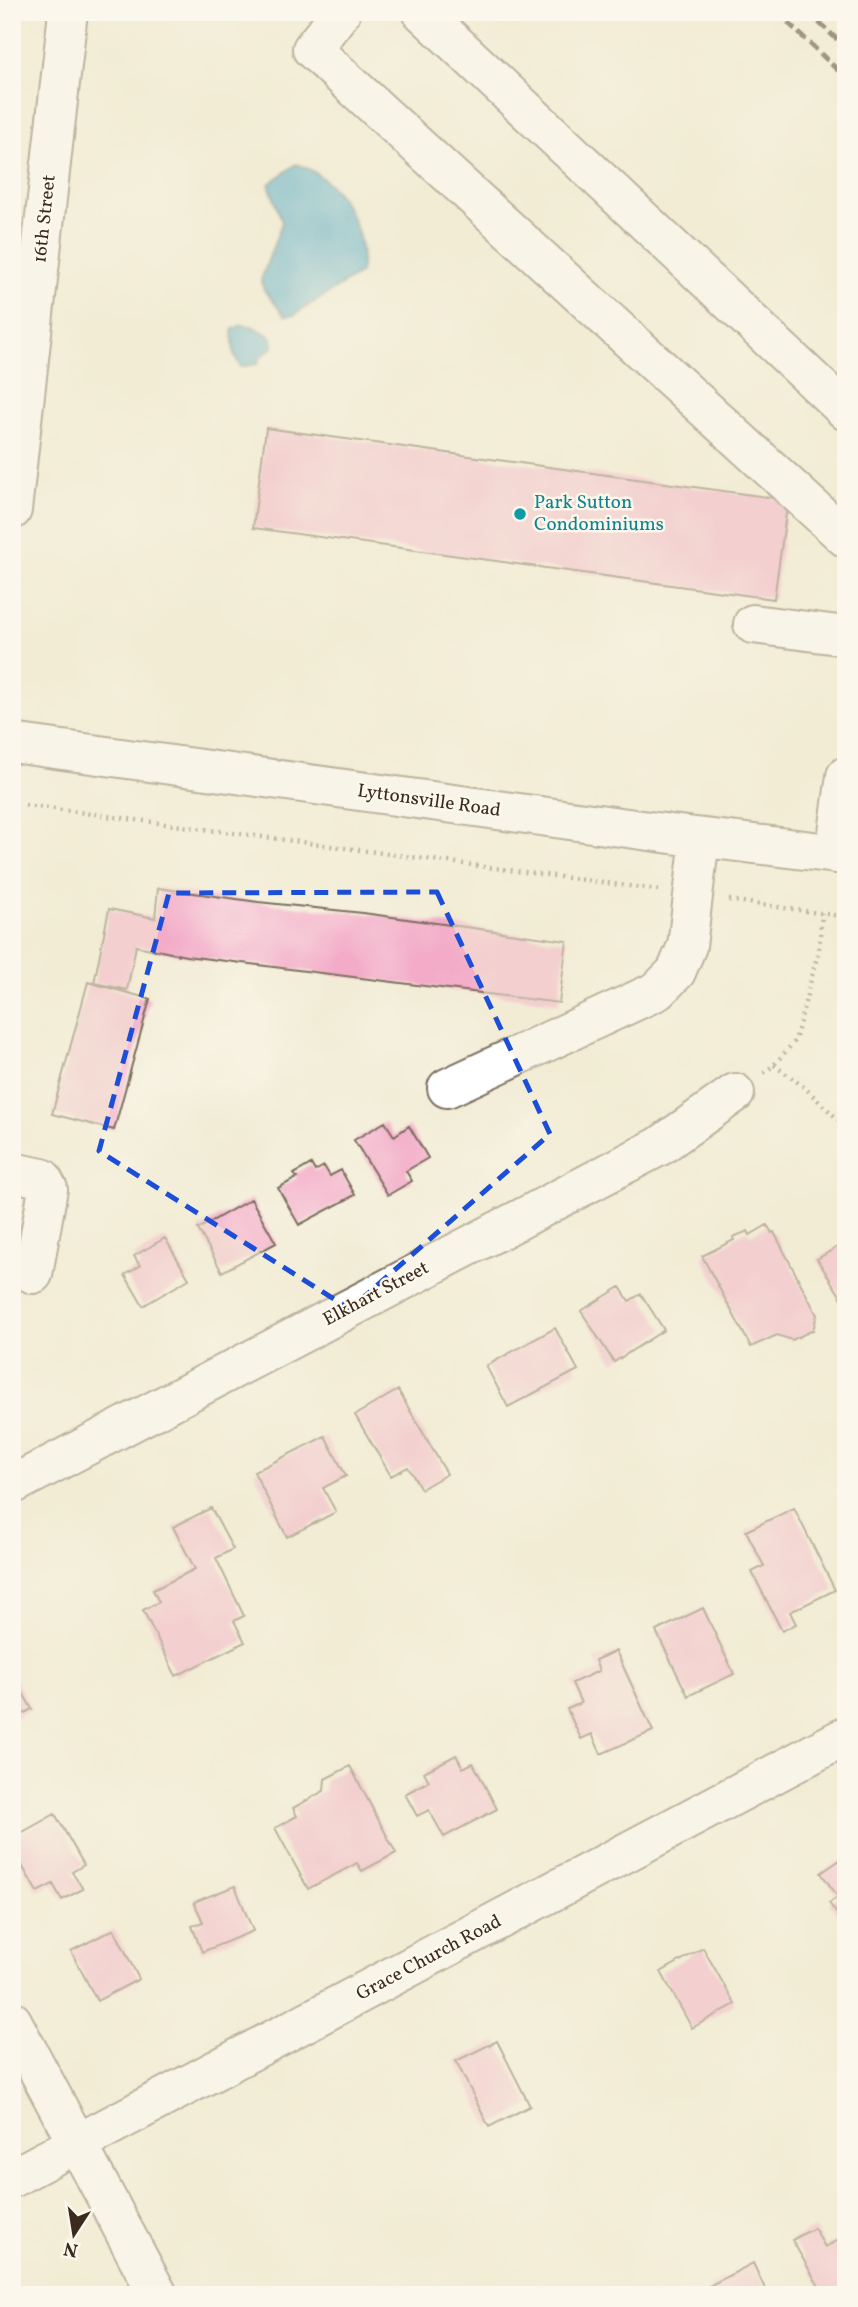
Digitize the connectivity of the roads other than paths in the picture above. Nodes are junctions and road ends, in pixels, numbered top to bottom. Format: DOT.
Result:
graph roads {
  1 [pos="68,12"];
  2 [pos="341,12"];
  3 [pos="422,12"];
  4 [pos="846,411"];
  5 [pos="12,510"];
  6 [pos="846,538"];
  7 [pos="753,624"];
  8 [pos="846,636"];
  9 [pos="12,743"];
  10 [pos="846,776"];
  11 [pos="700,838"];
  12 [pos="840,855"];
  13 [pos="447,1088"];
  14 [pos="734,1093"];
  15 [pos="12,1172"];
  16 [pos="33,1274"];
  17 [pos="12,1485"];
  18 [pos="846,1736"];
  19 [pos="12,2021"];
  20 [pos="79,2144"];
  21 [pos="12,2178"];
  22 [pos="158,2295"];
  1 -- 5 [label="street, 16th Street"];
  2 -- 6 [label="street"];
  3 -- 4 [label="street"];
  7 -- 8 [label="street"];
  9 -- 11 [label="street, Lyttonsville Road"];
  10 -- 12 [label="street"];
  11 -- 12 [label="street, Lyttonsville Road"];
  11 -- 13 [label="street"];
  14 -- 17 [label="street, Elkhart Street"];
  15 -- 16 [label="street"];
  18 -- 20 [label="street, Grace Church Road"];
  19 -- 20 [label="street"];
  20 -- 21 [label="street, Grace Church Road"];
  20 -- 22 [label="street"];
}
